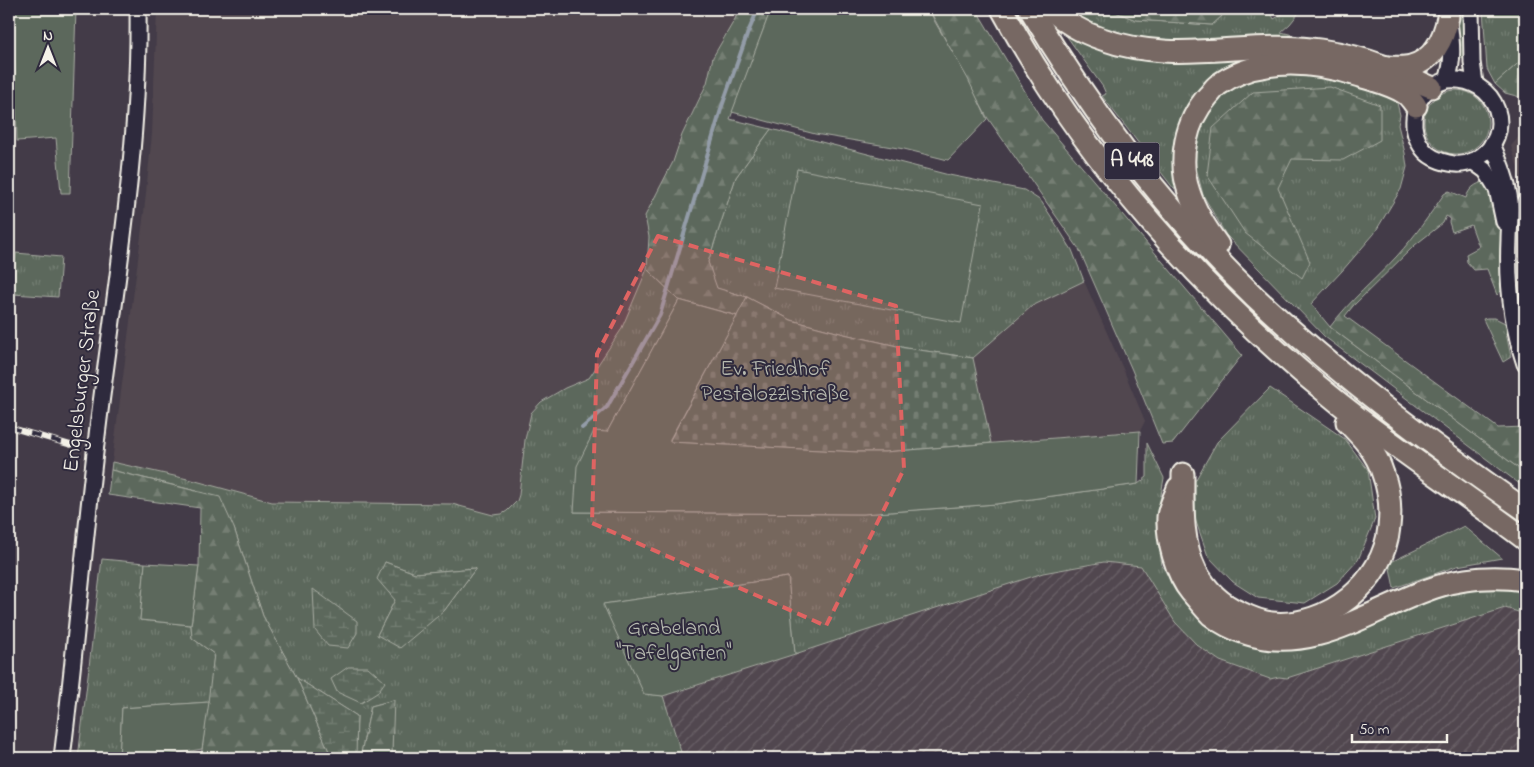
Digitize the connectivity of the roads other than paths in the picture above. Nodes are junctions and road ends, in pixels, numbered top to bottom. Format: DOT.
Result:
graph roads {
  1 [pos="138,9"];
  2 [pos="1002,9"];
  3 [pos="1030,9"];
  4 [pos="1051,9"];
  5 [pos="1471,9"];
  6 [pos="1448,13"];
  7 [pos="1387,67"];
  8 [pos="1439,83"];
  9 [pos="1475,83"];
  10 [pos="1416,106"];
  11 [pos="1492,144"];
  12 [pos="1472,161"];
  13 [pos="1508,240"];
  14 [pos="1255,296"];
  15 [pos="1277,351"];
  16 [pos="1525,364"];
  17 [pos="1525,510"];
  18 [pos="1525,539"];
  19 [pos="1525,580"];
  20 [pos="62,758"];
  1 -- 20 [label="street, Engelsburger Straße"];
  2 -- 15 [label="highway, A 448"];
  3 -- 14 [label="highway, A 448"];
  4 -- 7 [label="highway"];
  5 -- 9 [label="street"];
  6 -- 7 [label="highway"];
  6 -- 8 [label="street"];
  7 -- 8 [label="highway"];
  8 -- 9 [label="street"];
  8 -- 10 [label="street"];
  9 -- 11 [label="street"];
  10 -- 12 [label="street"];
  10 -- 14 [label="highway"];
  11 -- 12 [label="street"];
  11 -- 13 [label="street"];
  12 -- 13 [label="street"];
  13 -- 16 [label="street"];
  14 -- 17 [label="highway, A 448"];
  15 -- 18 [label="highway, A 448"];
  15 -- 19 [label="highway"];
}
